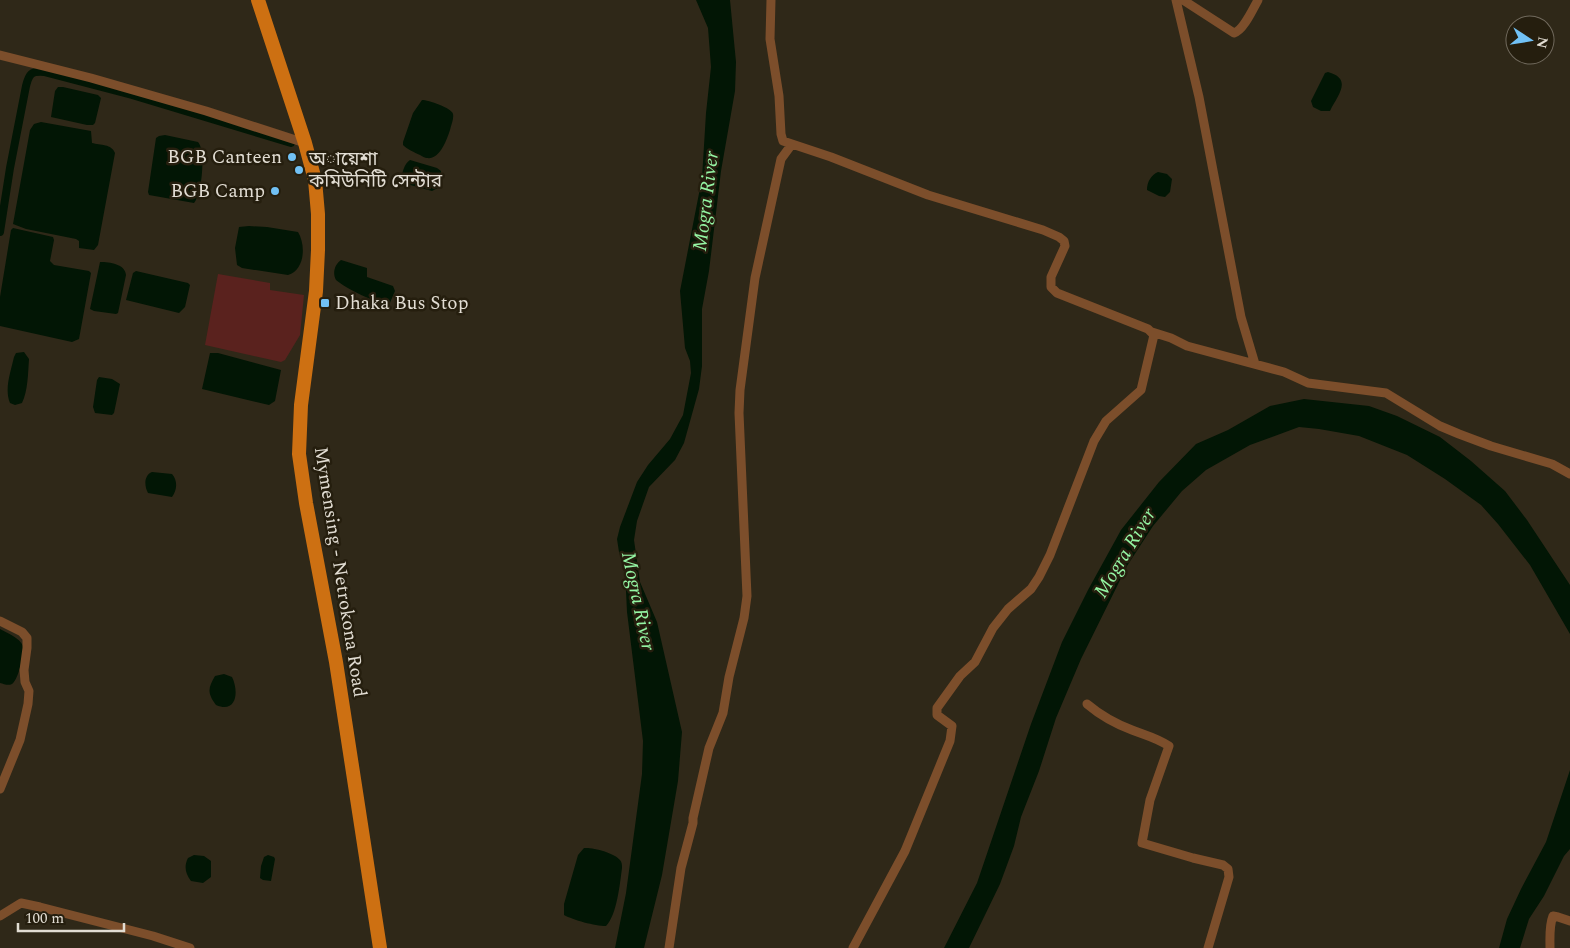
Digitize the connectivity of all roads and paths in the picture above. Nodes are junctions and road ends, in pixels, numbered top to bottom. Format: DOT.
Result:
graph roads {
  1 [pos="258,0"];
  2 [pos="770,0"];
  3 [pos="1176,0"];
  4 [pos="1183,0"];
  5 [pos="1258,0"];
  6 [pos="0,55"];
  7 [pos="305,143"];
  8 [pos="792,144"];
  9 [pos="1152,332"];
  10 [pos="1255,364"];
  11 [pos="1570,474"];
  12 [pos="0,621"];
  13 [pos="1087,704"];
  14 [pos="0,789"];
  15 [pos="0,916"];
  16 [pos="1570,921"];
  17 [pos="190,948"];
  18 [pos="380,948"];
  19 [pos="669,948"];
  20 [pos="853,948"];
  21 [pos="1208,948"];
  22 [pos="1550,948"];
  1 -- 7 [label="main road, Mymensing - Netrokona Road"];
  2 -- 8 [label="street"];
  3 -- 10 [label="street"];
  4 -- 5 [label="street"];
  6 -- 7 [label="street"];
  7 -- 18 [label="main road, Mymensing - Netrokona Road"];
  8 -- 9 [label="street"];
  8 -- 19 [label="street"];
  9 -- 10 [label="street"];
  9 -- 20 [label="street"];
  10 -- 11 [label="street"];
  12 -- 14 [label="street"];
  13 -- 21 [label="street"];
  15 -- 17 [label="street"];
  16 -- 22 [label="street"];
}
